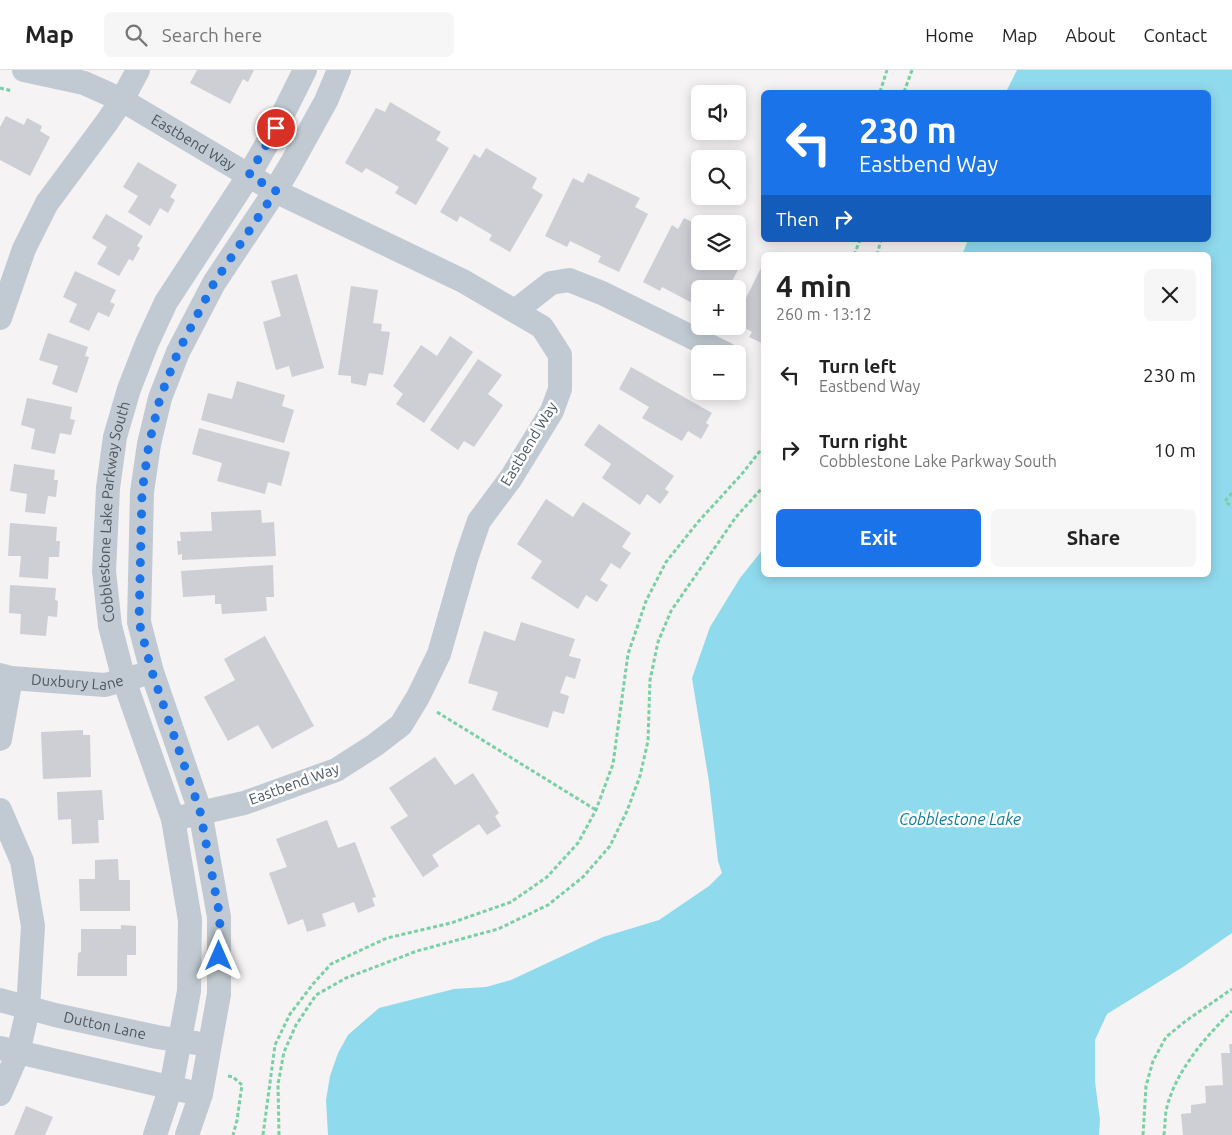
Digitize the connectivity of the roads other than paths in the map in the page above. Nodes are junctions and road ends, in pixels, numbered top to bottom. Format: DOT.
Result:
graph roads {
  1 [pos="24,70"];
  2 [pos="138,70"];
  3 [pos="304,70"];
  4 [pos="339,70"];
  5 [pos="122,100"];
  6 [pos="249,175"];
  7 [pos="276,191"];
  8 [pos="515,311"];
  9 [pos="0,318"];
  10 [pos="708,345"];
  11 [pos="152,672"];
  12 [pos="5,676"];
  13 [pos="124,680"];
  14 [pos="0,739"];
  15 [pos="0,810"];
  16 [pos="200,811"];
  17 [pos="173,819"];
  18 [pos="0,1000"];
  19 [pos="28,1009"];
  20 [pos="180,1041"];
  21 [pos="210,1044"];
  22 [pos="9,1050"];
  23 [pos="171,1087"];
  24 [pos="0,1094"];
  25 [pos="201,1094"];
  26 [pos="155,1135"];
  27 [pos="187,1135"];
  1 -- 5 [label="street, Eastbend Way"];
  2 -- 5 [label="street"];
  3 -- 6 [label="street, Cobblestone Lake Parkway South"];
  4 -- 7 [label="street, Cobblestone Lake Parkway South"];
  5 -- 6 [label="street, Eastbend Way"];
  5 -- 9 [label="street"];
  6 -- 7 [label="street, Eastbend Way"];
  6 -- 13 [label="street, Cobblestone Lake Parkway South"];
  7 -- 8 [label="street, Eastbend Way"];
  7 -- 11 [label="street, Cobblestone Lake Parkway South"];
  8 -- 10 [label="street"];
  8 -- 16 [label="street, Eastbend Way"];
  11 -- 13 [label="street, Duxbury Lane"];
  11 -- 16 [label="street, Cobblestone Lake Parkway South"];
  12 -- 13 [label="street, Duxbury Lane"];
  12 -- 14 [label="street"];
  13 -- 17 [label="street, Cobblestone Lake Parkway South"];
  15 -- 19 [label="street"];
  16 -- 17 [label="street, Eastbend Way"];
  16 -- 21 [label="street, Cobblestone Lake Parkway South"];
  17 -- 20 [label="street, Cobblestone Lake Parkway South"];
  18 -- 19 [label="street, Dutton Lane"];
  19 -- 20 [label="street, Dutton Lane"];
  19 -- 22 [label="street"];
  20 -- 21 [label="street, Dutton Lane"];
  20 -- 23 [label="street, Cobblestone Lake Parkway South"];
  21 -- 25 [label="street, Cobblestone Lake Parkway South"];
  22 -- 23 [label="street"];
  22 -- 24 [label="street"];
  23 -- 25 [label="street"];
  23 -- 26 [label="street, Cobblestone Lake Parkway South"];
  25 -- 27 [label="street, Cobblestone Lake Parkway South"];
}
